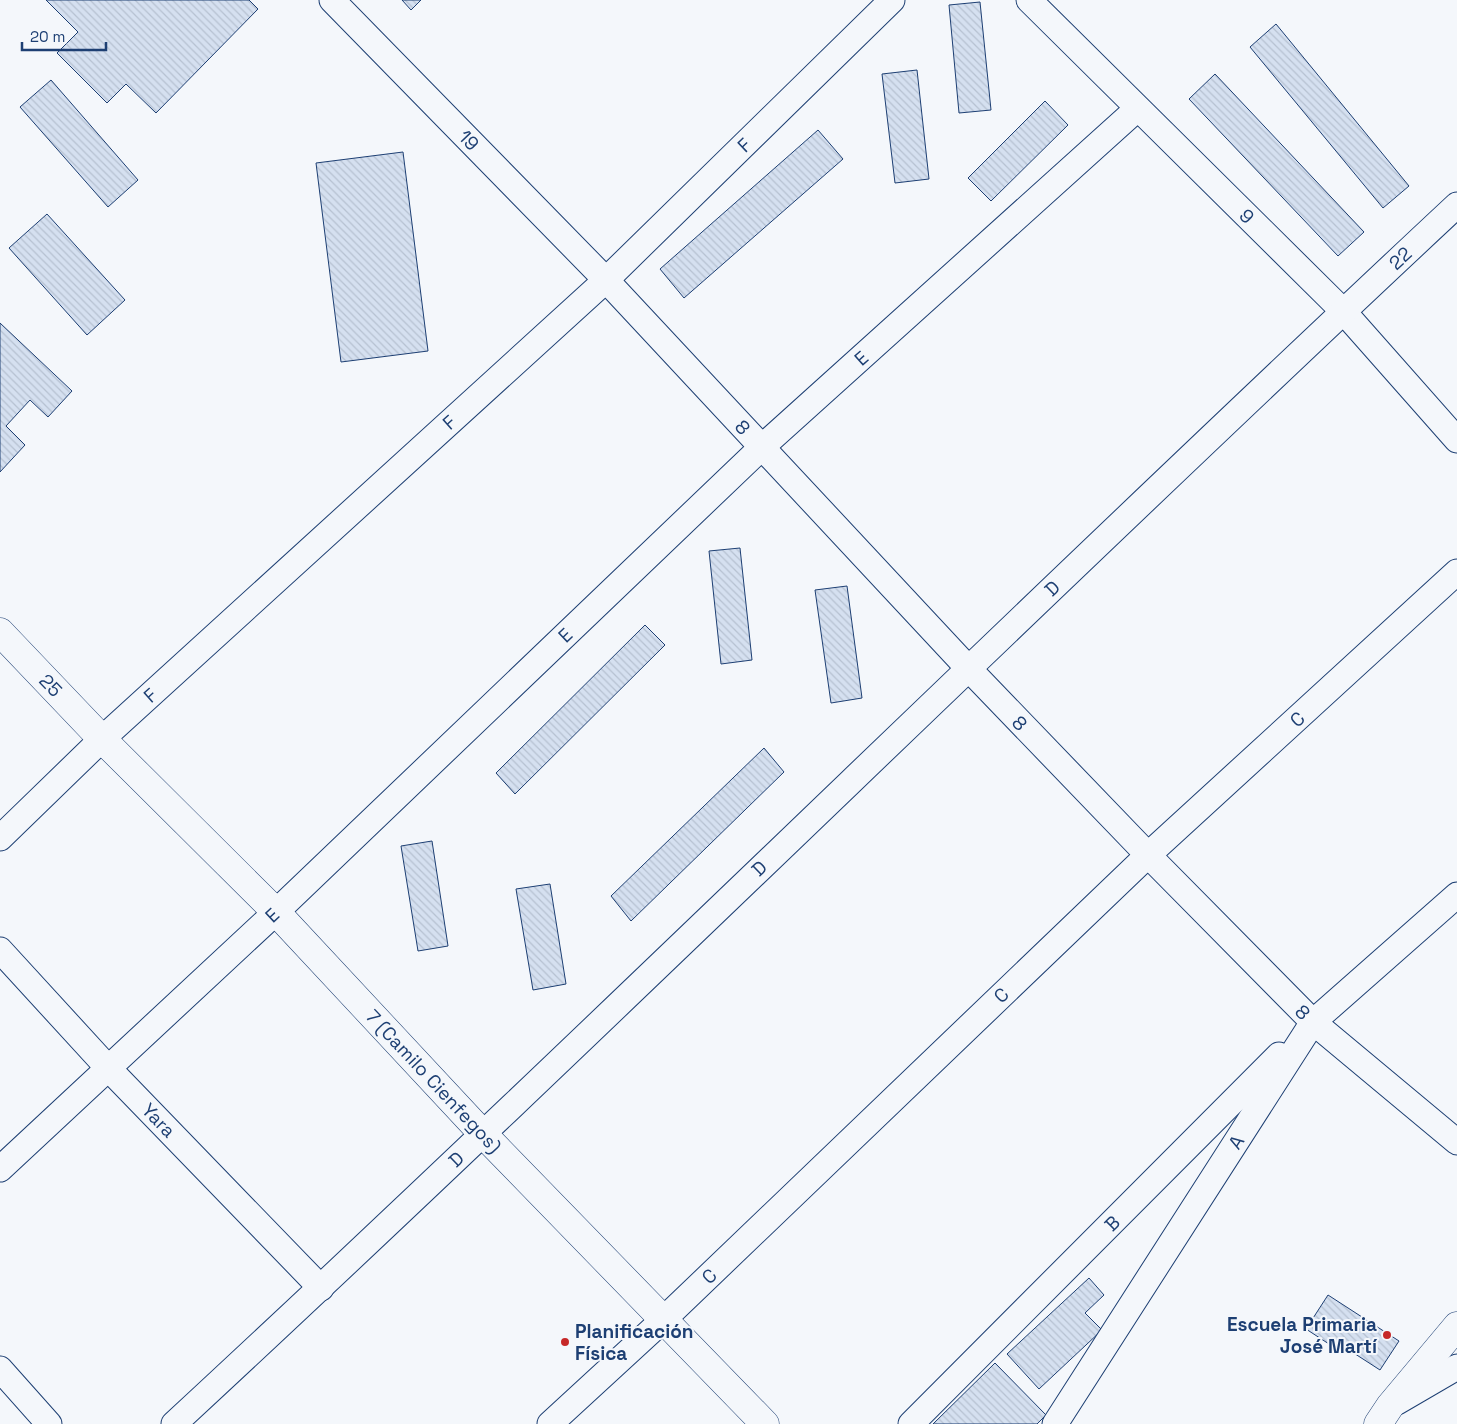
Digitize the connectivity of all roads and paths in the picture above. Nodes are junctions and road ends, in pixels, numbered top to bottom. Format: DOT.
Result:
graph roads {
  1 [pos="332,0"];
  2 [pos="892,0"];
  3 [pos="1029,0"];
  4 [pos="1138,109"];
  5 [pos="1457,205"];
  6 [pos="606,280"];
  7 [pos="1343,311"];
  8 [pos="1457,440"];
  9 [pos="762,447"];
  10 [pos="1457,572"];
  11 [pos="0,632"];
  12 [pos="968,668"];
  13 [pos="102,739"];
  14 [pos="0,838"];
  15 [pos="1148,855"];
  16 [pos="1457,895"];
  17 [pos="276,912"];
  18 [pos="0,950"];
  19 [pos="1312,1022"];
  20 [pos="109,1069"];
  21 [pos="483,1134"];
  22 [pos="1457,1142"];
  23 [pos="0,1169"];
  24 [pos="321,1288"];
  25 [pos="663,1320"];
  26 [pos="1457,1326"];
  27 [pos="1457,1367"];
  28 [pos="0,1369"];
  29 [pos="1384,1415"];
  30 [pos="49,1424"];
  31 [pos="174,1424"];
  32 [pos="550,1424"];
  33 [pos="765,1424"];
  34 [pos="911,1424"];
  35 [pos="1055,1424"];
  1 -- 6 [label="street, 19"];
  2 -- 6 [label="street, F"];
  3 -- 4 [label="street, 9"];
  4 -- 7 [label="street, 9"];
  4 -- 9 [label="street, E"];
  5 -- 7 [label="street, 22"];
  6 -- 9 [label="street, 8"];
  6 -- 13 [label="street, F"];
  7 -- 8 [label="street, 9"];
  7 -- 12 [label="street, D"];
  9 -- 12 [label="street, 8"];
  9 -- 17 [label="street, E"];
  10 -- 15 [label="street, C"];
  11 -- 13 [label="street, 25"];
  12 -- 15 [label="street, 8"];
  12 -- 21 [label="street, D"];
  13 -- 14 [label="street, F"];
  13 -- 17 [label="street, 7 (Camilo Cienfegos)"];
  15 -- 19 [label="street, 8"];
  15 -- 25 [label="street, C"];
  16 -- 19 [label="street, A"];
  17 -- 20 [label="street, E"];
  17 -- 21 [label="street, 7 (Camilo Cienfegos)"];
  18 -- 20 [label="street, Yara"];
  19 -- 22 [label="street, 8"];
  19 -- 34 [label="street, B"];
  19 -- 35 [label="street, A"];
  20 -- 23 [label="street, E"];
  20 -- 24 [label="street, Yara"];
  21 -- 24 [label="street, D"];
  21 -- 25 [label="street, 7 (Camilo Cienfegos)"];
  24 -- 31 [label="street, D"];
  25 -- 32 [label="street, C"];
  25 -- 33 [label="street, 7 (Camilo Cienfegos)"];
  26 -- 29 [label="street"];
  27 -- 29 [label="street"];
  28 -- 30 [label="street"];
}
